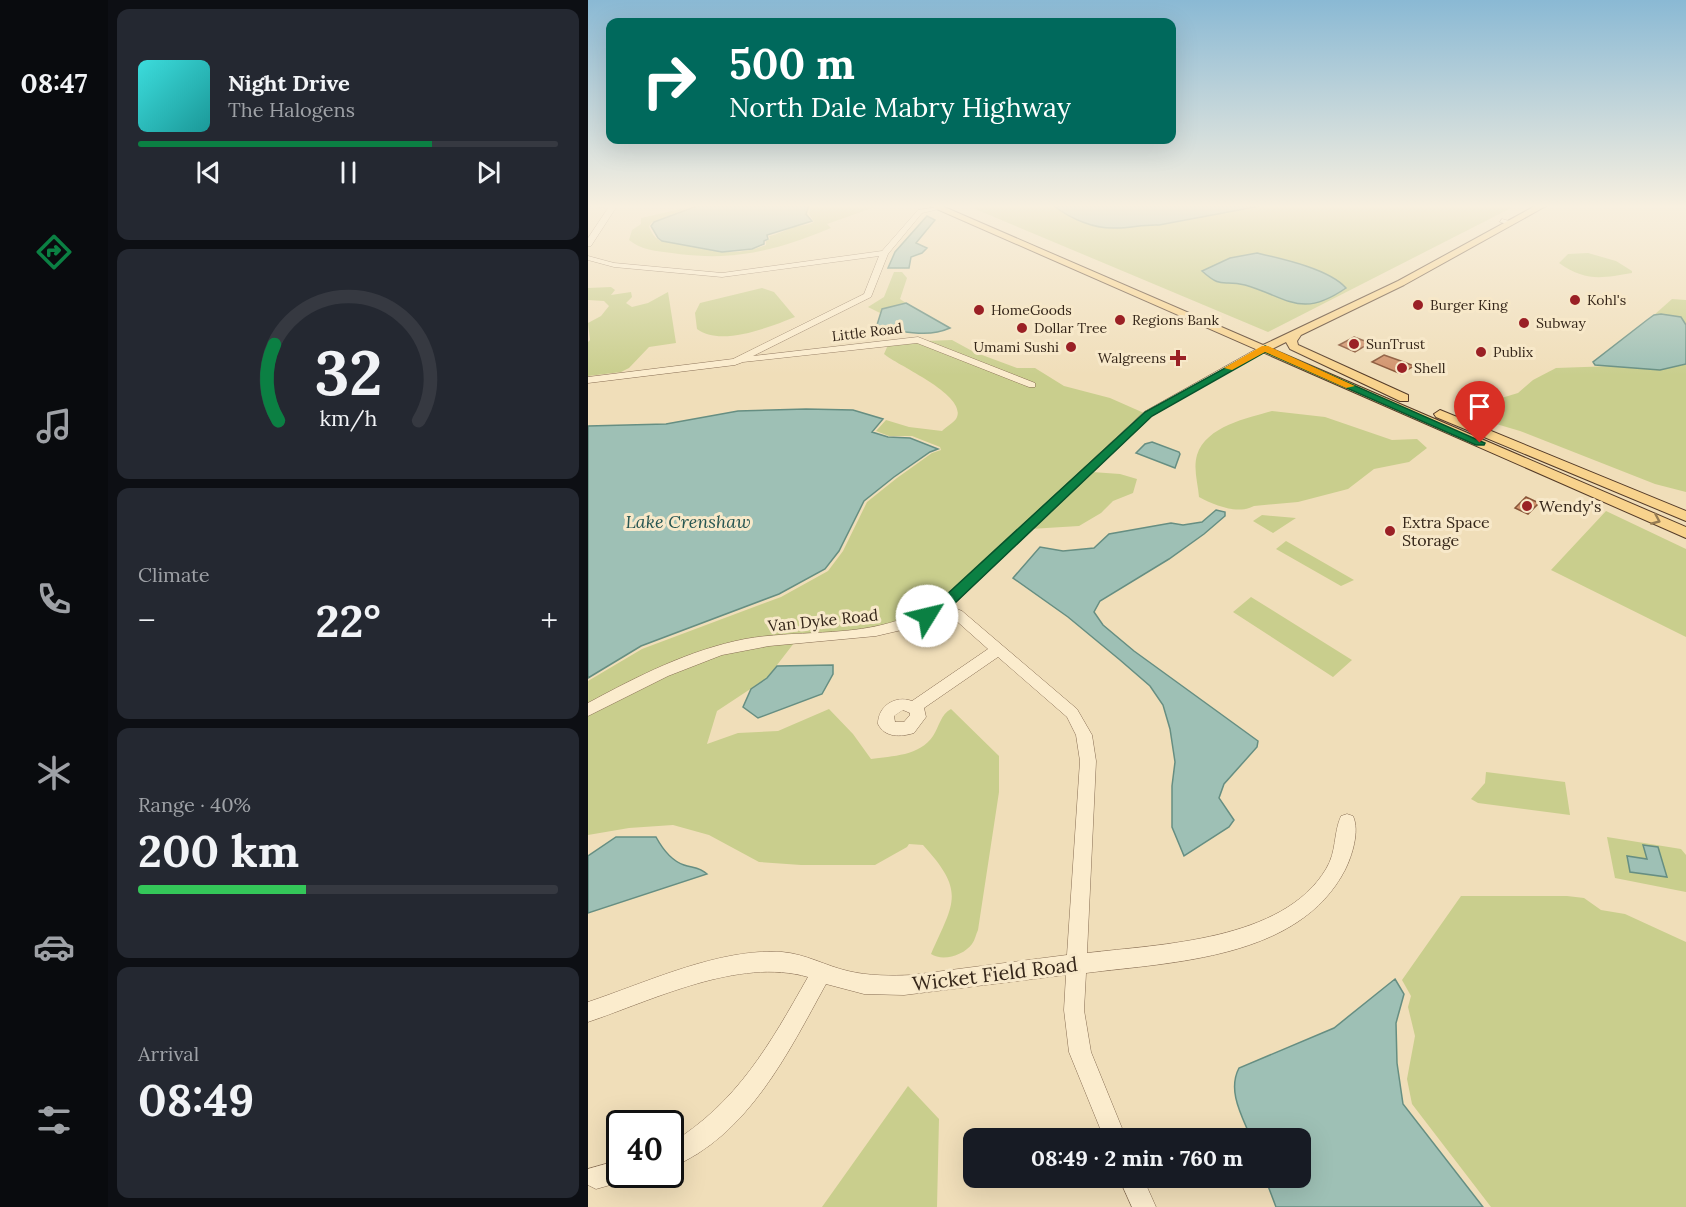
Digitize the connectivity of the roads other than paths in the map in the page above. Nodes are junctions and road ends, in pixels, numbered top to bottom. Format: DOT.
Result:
graph roads {
  1 [pos="604,262"];
  2 [pos="815,262"];
  3 [pos="880,262"];
  4 [pos="1059,262"];
  5 [pos="1072,262"];
  6 [pos="1081,262"];
  7 [pos="1425,262"];
  8 [pos="1428,262"];
  9 [pos="1437,262"];
  10 [pos="1401,283"];
  11 [pos="1253,334"];
  12 [pos="1293,335"];
  13 [pos="1271,345"];
  14 [pos="1249,357"];
  15 [pos="735,362"];
  16 [pos="588,380"];
  17 [pos="1336,380"];
  18 [pos="1032,385"];
  19 [pos="1404,398"];
  20 [pos="1435,411"];
  21 [pos="1521,461"];
  22 [pos="1686,517"];
  23 [pos="1686,533"];
  24 [pos="957,614"];
  25 [pos="999,649"];
  26 [pos="914,707"];
  27 [pos="588,710"];
  28 [pos="1347,822"];
  29 [pos="1076,964"];
  30 [pos="822,972"];
  31 [pos="588,1012"];
  32 [pos="1111,1128"];
  33 [pos="684,1149"];
  34 [pos="606,1175"];
  35 [pos="596,1177"];
  36 [pos="1135,1188"];
  37 [pos="1144,1207"];
  1 -- 2 [label="street"];
  3 -- 15 [label="street, Little Road"];
  4 -- 14 [label="main road"];
  5 -- 13 [label="main road"];
  6 -- 11 [label="main road"];
  7 -- 12 [label="main road, Van Dyke Road"];
  8 -- 10 [label="main road"];
  9 -- 10 [label="main road, Van Dyke Road"];
  10 -- 12 [label="main road, Van Dyke Road"];
  11 -- 12 [label="main road"];
  11 -- 13 [label="main road"];
  12 -- 13 [label="main road, Van Dyke Road"];
  12 -- 19 [label="main road"];
  13 -- 14 [label="street, Van Dyke Road"];
  13 -- 17 [label="main road"];
  13 -- 19 [label="main road"];
  14 -- 27 [label="street, Van Dyke Road"];
  15 -- 16 [label="street, Little Road"];
  15 -- 18 [label="street, Little Road"];
  17 -- 20 [label="main road"];
  17 -- 21 [label="main road"];
  19 -- 20 [label="main road"];
  20 -- 22 [label="main road"];
  21 -- 22 [label="main road"];
  21 -- 23 [label="main road, one-way"];
  24 -- 25 [label="street"];
  25 -- 26 [label="street"];
  25 -- 29 [label="street"];
  28 -- 29 [label="street, Wicket Field Road"];
  29 -- 30 [label="street, Wicket Field Road"];
  29 -- 32 [label="street"];
  30 -- 31 [label="street, Wicket Field Road"];
  30 -- 33 [label="street"];
  34 -- 35 [label="street"];
  36 -- 37 [label="street"];
}
